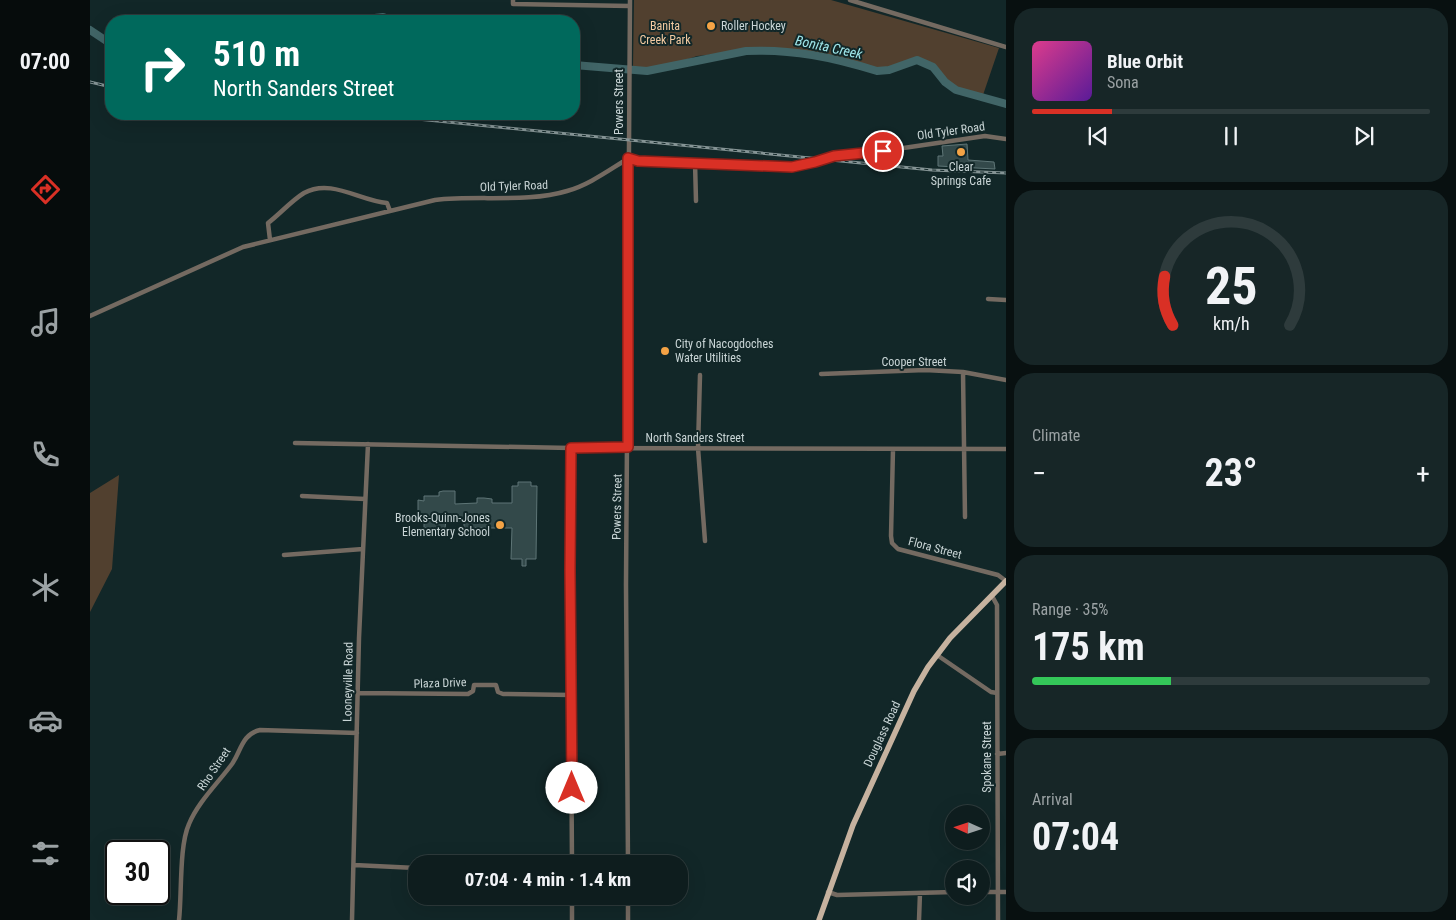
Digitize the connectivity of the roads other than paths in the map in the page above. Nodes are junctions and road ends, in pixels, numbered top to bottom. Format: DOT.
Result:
graph roads {
  1 [pos="630,0"];
  2 [pos="850,0"];
  3 [pos="513,2"];
  4 [pos="630,6"];
  5 [pos="1006,47"];
  6 [pos="1006,139"];
  7 [pos="628,158"];
  8 [pos="695,162"];
  9 [pos="696,201"];
  10 [pos="390,211"];
  11 [pos="270,240"];
  12 [pos="988,299"];
  13 [pos="1006,300"];
  14 [pos="90,316"];
  15 [pos="963,372"];
  16 [pos="821,374"];
  17 [pos="700,375"];
  18 [pos="1006,380"];
  19 [pos="295,444"];
  20 [pos="368,444"];
  21 [pos="628,447"];
  22 [pos="571,448"];
  23 [pos="698,448"];
  24 [pos="893,449"];
  25 [pos="1006,449"];
  26 [pos="964,450"];
  27 [pos="302,496"];
  28 [pos="365,499"];
  29 [pos="965,517"];
  30 [pos="705,541"];
  31 [pos="363,549"];
  32 [pos="284,555"];
  33 [pos="1006,581"];
  34 [pos="992,596"];
  35 [pos="937,655"];
  36 [pos="358,693"];
  37 [pos="997,693"];
  38 [pos="571,694"];
  39 [pos="357,733"];
  40 [pos="997,754"];
  41 [pos="1006,754"];
  42 [pos="572,855"];
  43 [pos="628,855"];
  44 [pos="354,865"];
  45 [pos="408,868"];
  46 [pos="828,892"];
  47 [pos="945,892"];
  48 [pos="990,892"];
  49 [pos="998,892"];
  50 [pos="1006,892"];
  51 [pos="920,893"];
  52 [pos="572,905"];
  53 [pos="628,905"];
  54 [pos="179,920"];
  55 [pos="352,920"];
  56 [pos="572,920"];
  57 [pos="628,920"];
  58 [pos="819,920"];
  59 [pos="919,920"];
  60 [pos="998,920"];
  1 -- 4 [label="street, Powers Street"];
  2 -- 5 [label="street"];
  3 -- 4 [label="street"];
  4 -- 7 [label="street, Powers Street"];
  6 -- 8 [label="street, Old Tyler Road"];
  7 -- 8 [label="street, Old Tyler Road"];
  7 -- 10 [label="street, Old Tyler Road"];
  7 -- 21 [label="street, Powers Street"];
  8 -- 9 [label="street"];
  10 -- 11 [label="street, Old Tyler Road"];
  10 -- 11 [label="street"];
  11 -- 14 [label="street, Old Tyler Road"];
  12 -- 13 [label="street"];
  15 -- 16 [label="street, Cooper Street"];
  15 -- 18 [label="street, Cooper Street"];
  15 -- 26 [label="street"];
  17 -- 23 [label="street"];
  19 -- 20 [label="street, North Sanders Street"];
  20 -- 22 [label="street, North Sanders Street"];
  20 -- 28 [label="street, Looneyville Road"];
  21 -- 22 [label="street, North Sanders Street"];
  21 -- 23 [label="street, North Sanders Street"];
  21 -- 43 [label="street, Powers Street"];
  22 -- 38 [label="street"];
  23 -- 24 [label="street, North Sanders Street"];
  23 -- 30 [label="street"];
  24 -- 26 [label="street, North Sanders Street"];
  24 -- 33 [label="street, Flora Street"];
  25 -- 26 [label="street, North Sanders Street"];
  26 -- 29 [label="street"];
  27 -- 28 [label="street"];
  28 -- 31 [label="street, Looneyville Road"];
  31 -- 32 [label="street"];
  31 -- 36 [label="street, Looneyville Road"];
  33 -- 34 [label="main road, Douglass Road"];
  34 -- 35 [label="main road, Douglass Road"];
  34 -- 37 [label="street, Spokane Street"];
  35 -- 37 [label="street"];
  35 -- 46 [label="main road, Douglass Road"];
  36 -- 38 [label="street, Plaza Drive"];
  36 -- 39 [label="street, Looneyville Road"];
  37 -- 40 [label="street, Spokane Street"];
  38 -- 42 [label="street"];
  39 -- 44 [label="street, Looneyville Road"];
  39 -- 54 [label="street, Rho Street"];
  40 -- 41 [label="street"];
  40 -- 49 [label="street, Spokane Street"];
  44 -- 45 [label="street"];
  44 -- 55 [label="street, Looneyville Road"];
  46 -- 51 [label="street"];
  46 -- 58 [label="main road, Douglass Road"];
  47 -- 51 [label="street"];
  48 -- 49 [label="street"];
  49 -- 50 [label="street"];
  49 -- 60 [label="street, Spokane Street"];
  51 -- 59 [label="street"];
  52 -- 56 [label="street"];
  53 -- 57 [label="street"];
}
